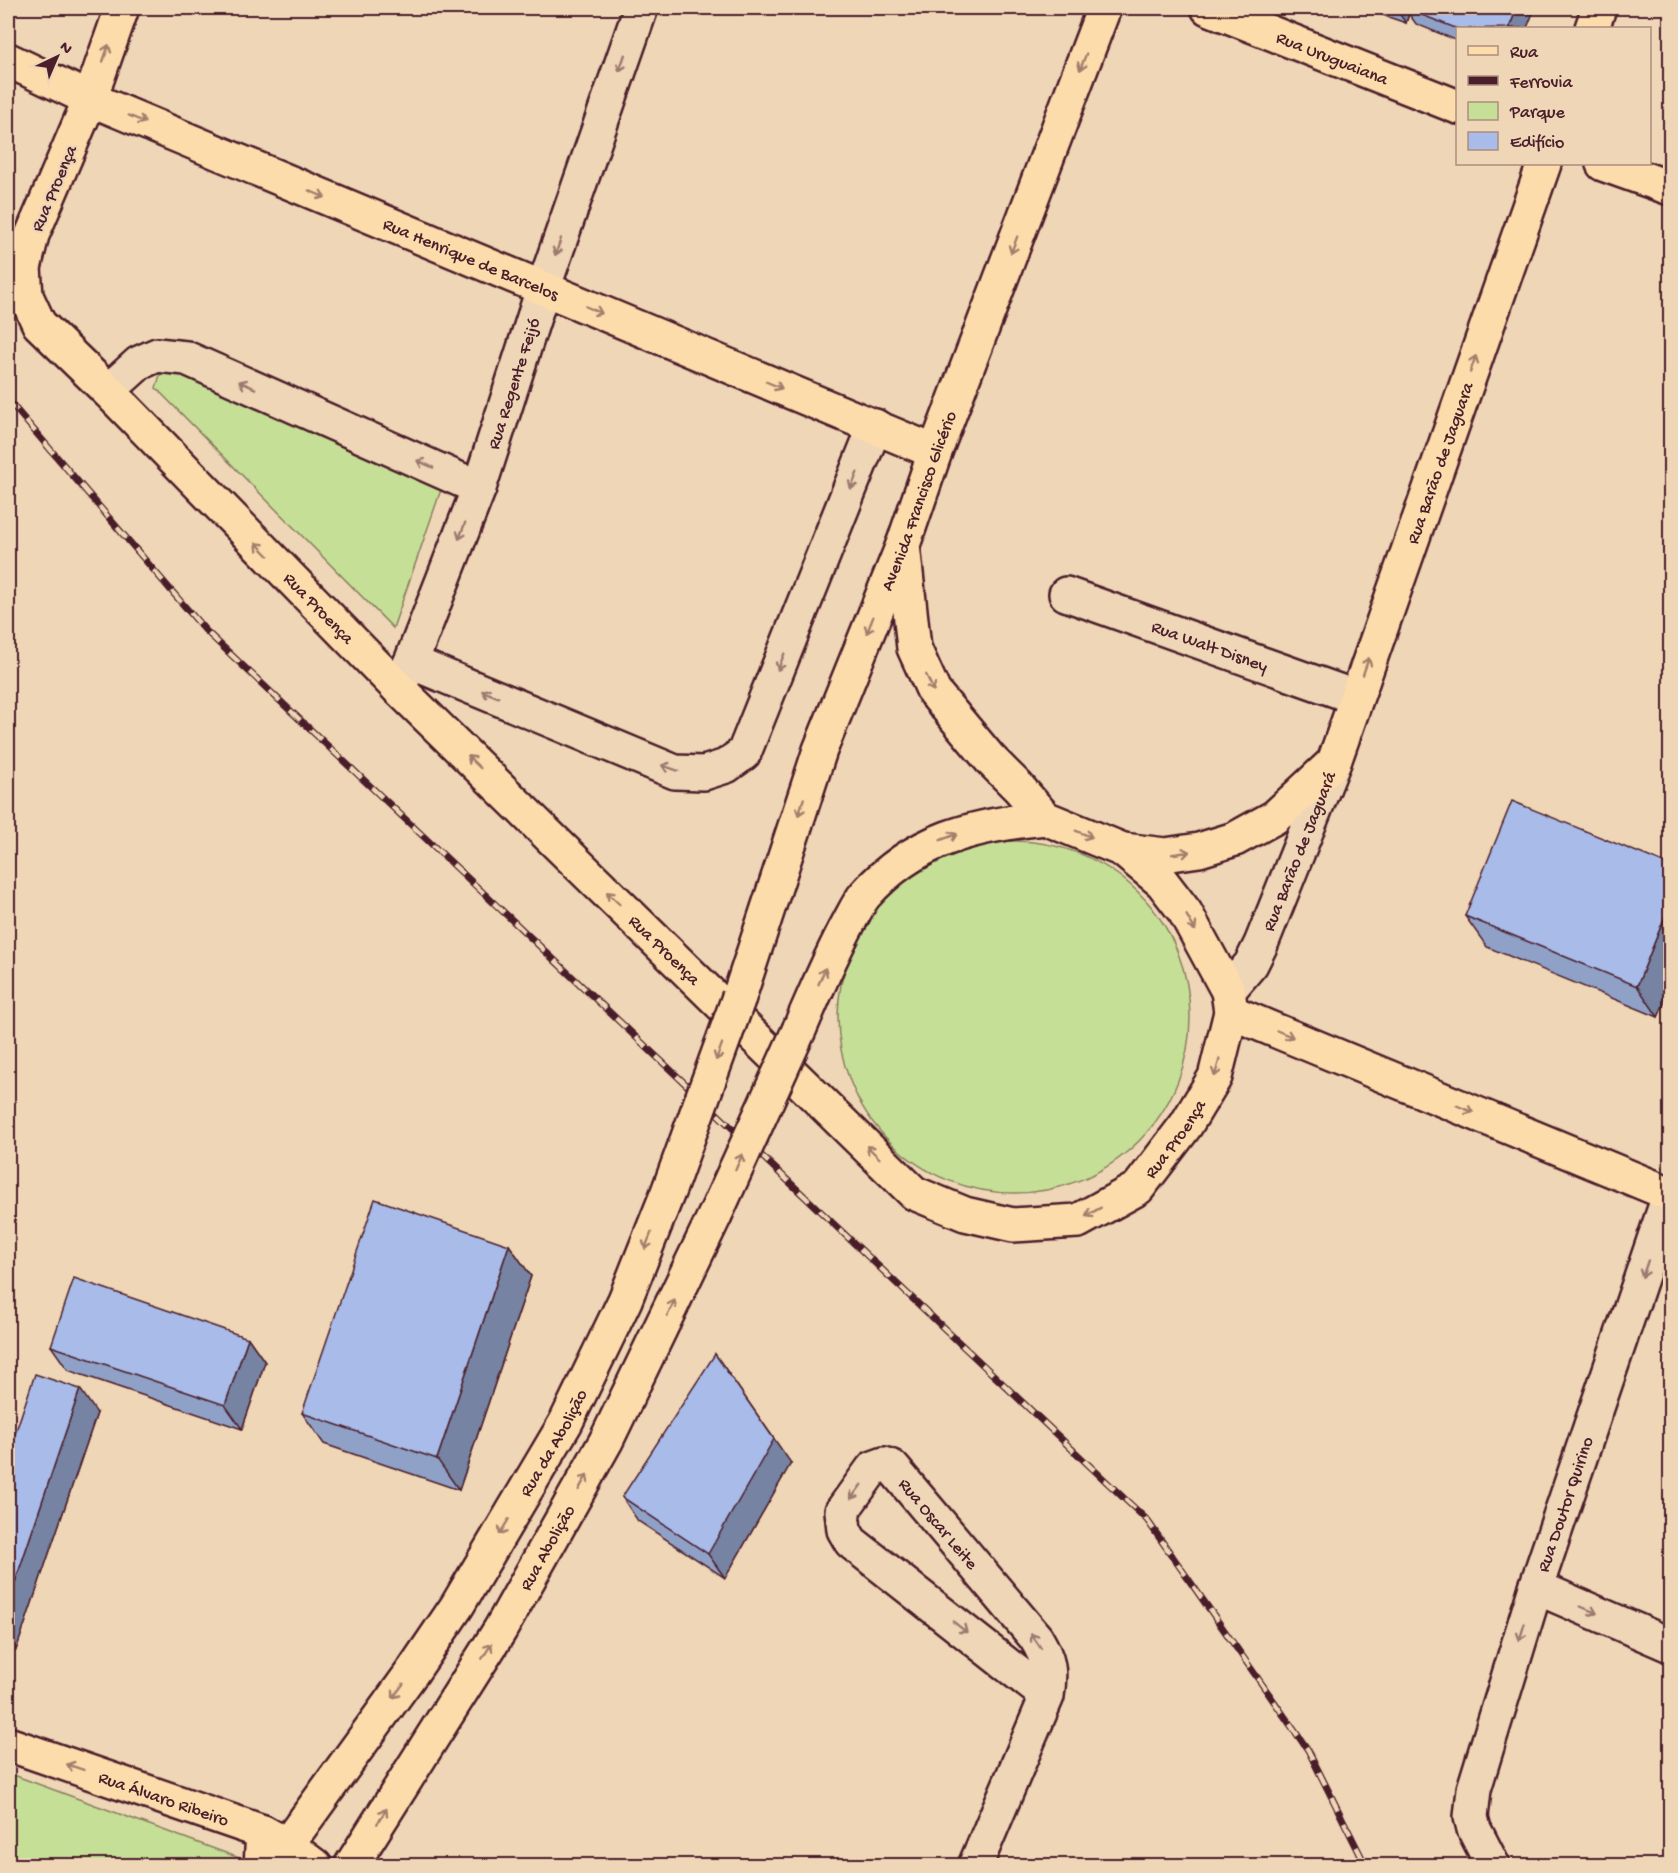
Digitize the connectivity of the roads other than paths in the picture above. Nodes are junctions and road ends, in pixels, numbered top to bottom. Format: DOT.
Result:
graph roads {
  1 [pos="122,8"];
  2 [pos="641,8"];
  3 [pos="1104,8"];
  4 [pos="1208,8"];
  5 [pos="1599,8"];
  6 [pos="1592,27"];
  7 [pos="8,60"];
  8 [pos="90,99"];
  9 [pos="1456,106"];
  10 [pos="1544,165"];
  11 [pos="1606,165"];
  12 [pos="1671,188"];
  13 [pos="543,289"];
  14 [pos="108,391"];
  15 [pos="875,426"];
  16 [pos="936,452"];
  17 [pos="479,488"];
  18 [pos="903,545"];
  19 [pos="1066,594"];
  20 [pos="404,675"];
  21 [pos="1355,697"];
  22 [pos="1334,762"];
  23 [pos="1045,818"];
  24 [pos="1123,850"];
  25 [pos="739,997"];
  26 [pos="1230,1001"];
  27 [pos="1670,1194"];
  28 [pos="1536,1587"];
  29 [pos="1671,1645"];
  30 [pos="1047,1696"];
  31 [pos="8,1744"];
  32 [pos="275,1839"];
  33 [pos="261,1866"];
  34 [pos="315,1866"];
  35 [pos="351,1866"];
  36 [pos="975,1866"];
  37 [pos="1493,1866"];
  8 -- 1 [label="main road, Rua Proença, one-way"];
  2 -- 13 [label="street, Rua Regente Feijó, one-way"];
  3 -- 16 [label="main road, Avenida Francisco Glicério, one-way"];
  4 -- 9 [label="main road, Rua Uruguaiana"];
  5 -- 6 [label="main road"];
  7 -- 8 [label="main road, Rua Henrique de Barcelos"];
  8 -- 13 [label="main road, Rua Henrique de Barcelos, one-way"];
  8 -- 14 [label="main road, Rua Proença"];
  21 -- 10 [label="main road, Rua Barão de Jaguara, one-way"];
  11 -- 12 [label="main road"];
  13 -- 15 [label="main road, Rua Henrique de Barcelos, one-way"];
  13 -- 17 [label="street, Rua Regente Feijó"];
  17 -- 14 [label="street, one-way"];
  20 -- 14 [label="main road, Rua Proença, one-way"];
  15 -- 16 [label="main road, Rua Henrique de Barcelos"];
  15 -- 20 [label="street, Rua Proença, one-way"];
  16 -- 18 [label="main road, Avenida Francisco Glicério"];
  17 -- 20 [label="street, Rua Regente Feijó, one-way"];
  18 -- 23 [label="main road, one-way"];
  18 -- 25 [label="main road, Avenida Francisco Glicério, one-way"];
  19 -- 21 [label="street, Rua Walt Disney"];
  26 -- 20 [label="main road, Rua Proença, one-way"];
  21 -- 22 [label="main road, Rua Barão de Jaguara"];
  24 -- 22 [label="main road, Rua Barão de Jaguará, one-way"];
  22 -- 26 [label="street, Rua Barão de Jaguará"];
  23 -- 24 [label="main road, one-way"];
  35 -- 23 [label="main road, Rua Abolição, one-way, bridge"];
  24 -- 26 [label="main road, one-way"];
  25 -- 32 [label="main road, Rua da Abolição, one-way, bridge"];
  26 -- 27 [label="main road, one-way"];
  27 -- 28 [label="street, Rua Doutor Quirino, one-way"];
  28 -- 29 [label="street, one-way"];
  28 -- 37 [label="street, Rua Doutor Quirino, one-way"];
  30 -- 30 [label="street, Rua Oscar Leite, one-way"];
  30 -- 36 [label="street, Rua Oscar Leite"];
  32 -- 31 [label="main road, Rua Álvaro Ribeiro, one-way"];
  32 -- 33 [label="main road"];
  32 -- 34 [label="main road, Rua Álvaro Ribeiro"];
}
